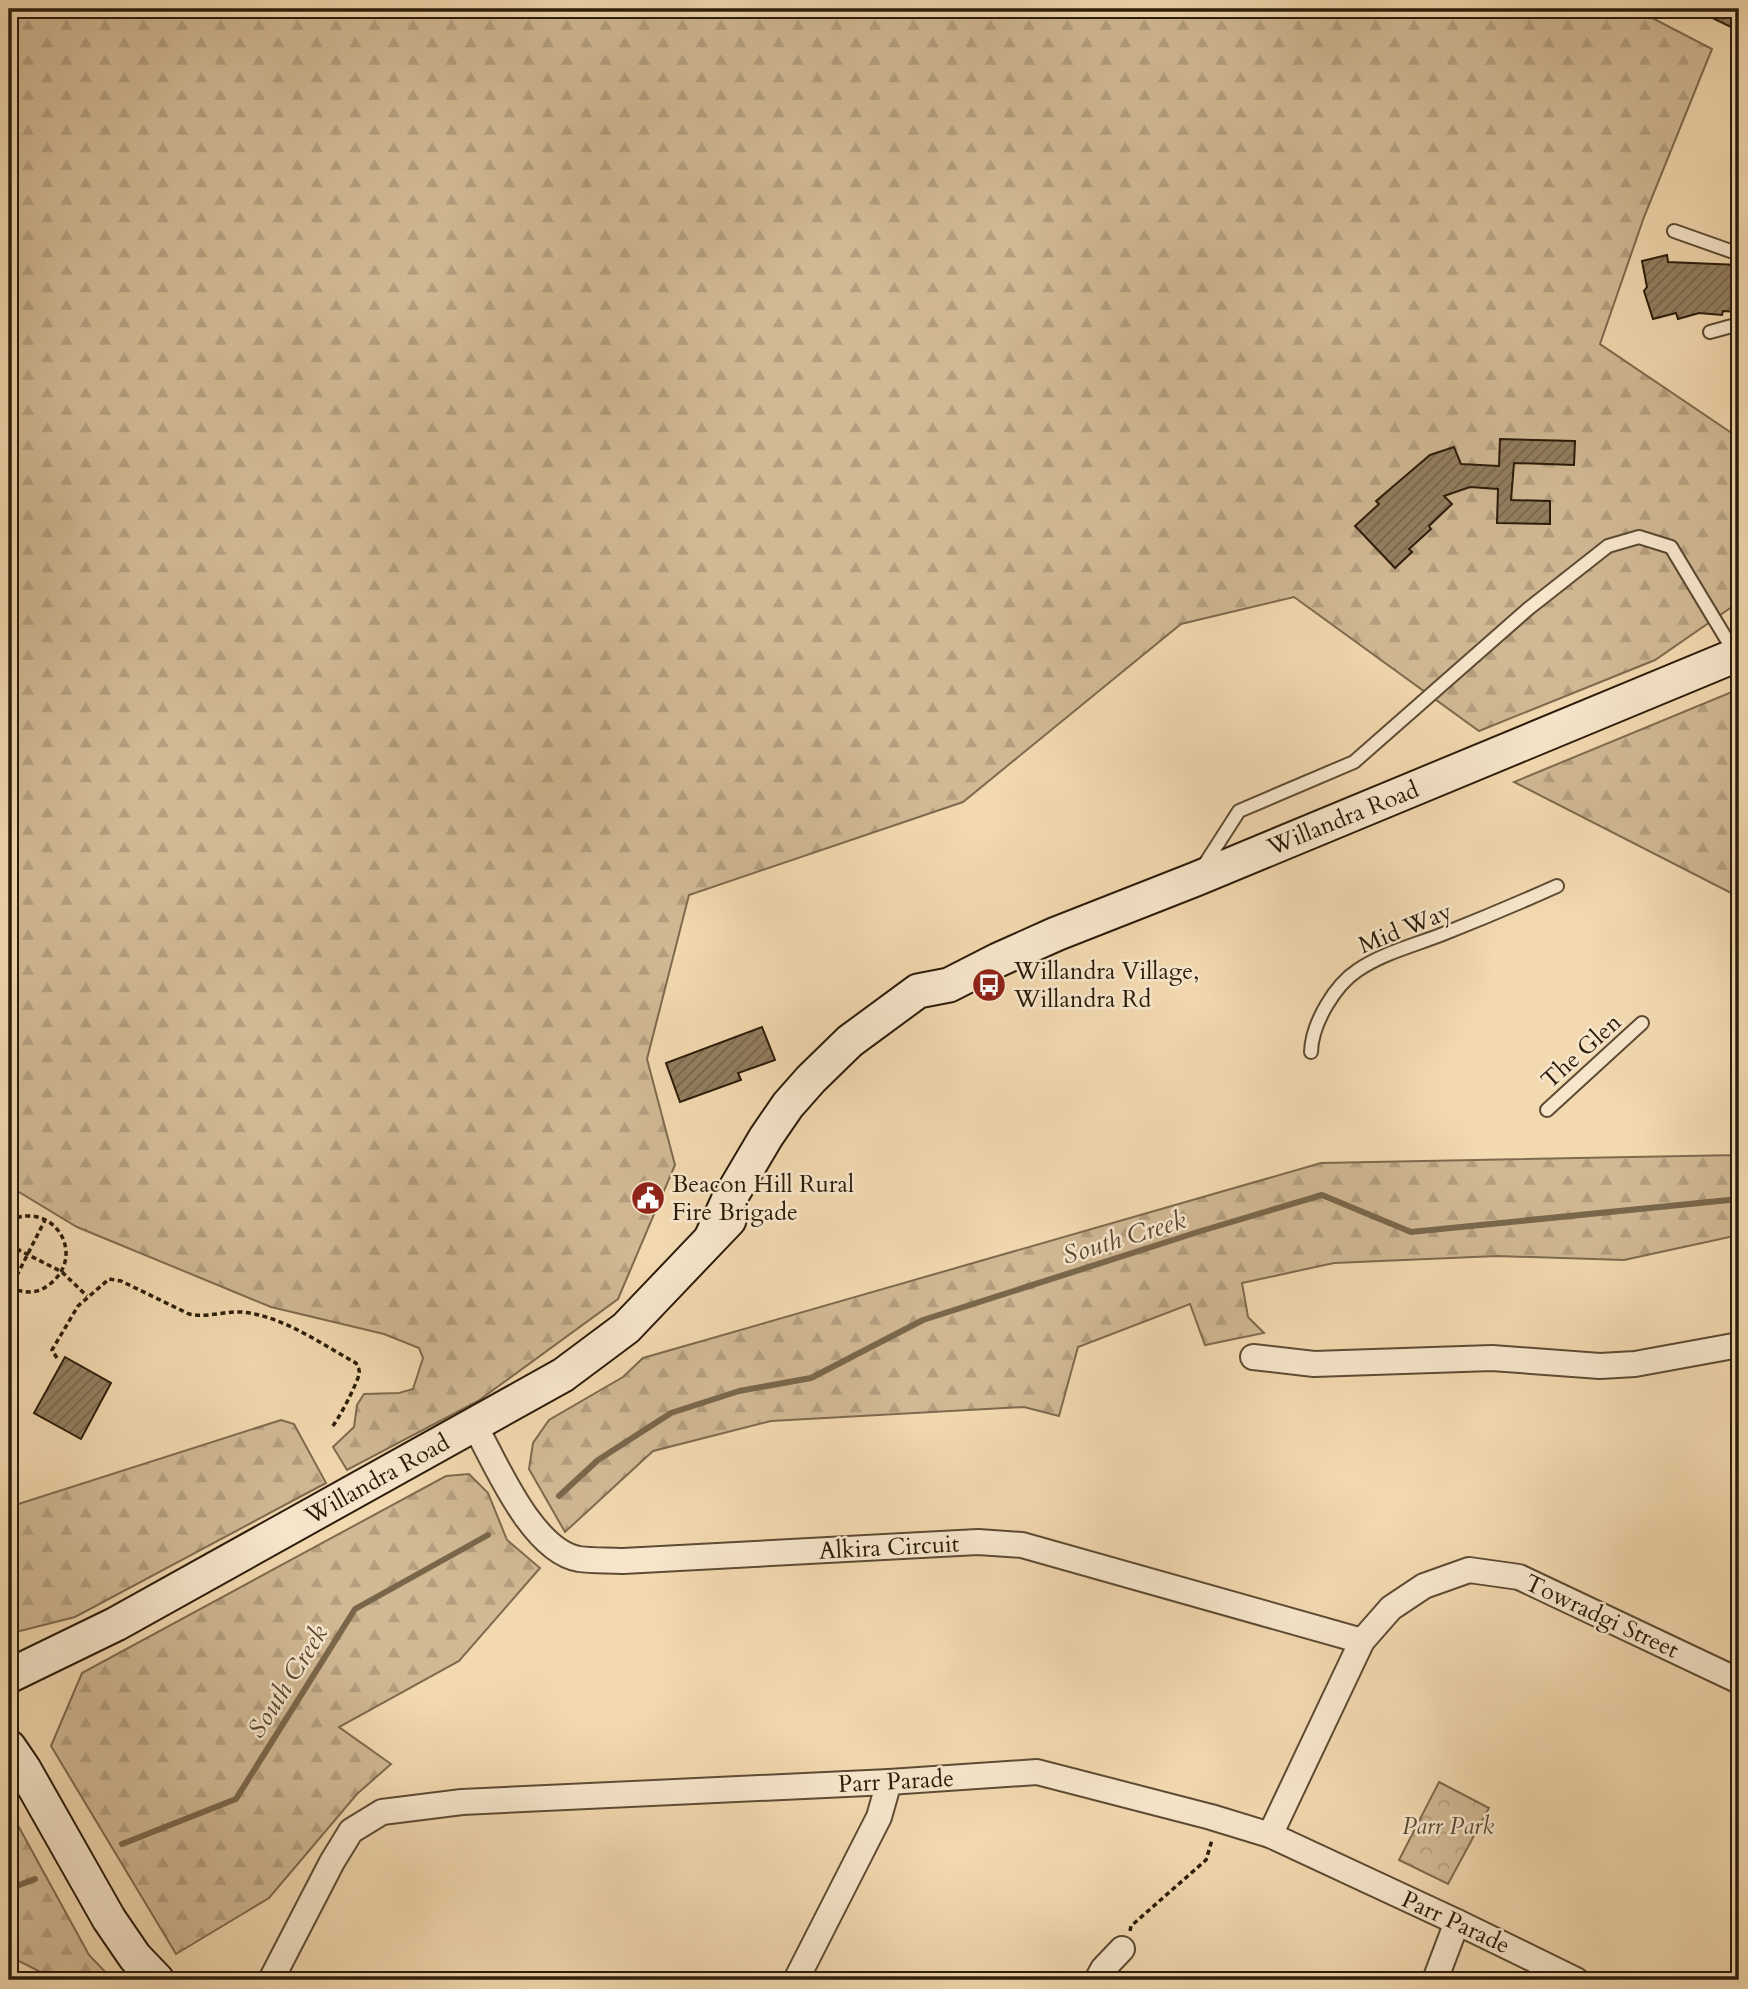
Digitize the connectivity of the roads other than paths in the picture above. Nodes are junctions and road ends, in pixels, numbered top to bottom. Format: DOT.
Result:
graph roads {
  1 [pos="1674,231"];
  2 [pos="1739,254"];
  3 [pos="1739,324"];
  4 [pos="1710,332"];
  5 [pos="1738,654"];
  6 [pos="1196,879"];
  7 [pos="1557,886"];
  8 [pos="1642,1023"];
  9 [pos="1311,1052"];
  10 [pos="1547,1110"];
  11 [pos="1739,1345"];
  12 [pos="1253,1357"];
  13 [pos="474,1424"];
  14 [pos="1362,1641"];
  15 [pos="9,1676"];
  16 [pos="1739,1681"];
  17 [pos="9,1747"];
  18 [pos="889,1782"];
  19 [pos="1270,1835"];
  20 [pos="1457,1922"];
  21 [pos="1122,1949"];
  22 [pos="157,1980"];
  23 [pos="271,1980"];
  24 [pos="796,1980"];
  25 [pos="1097,1980"];
  26 [pos="1435,1980"];
  27 [pos="1576,1980"];
  1 -- 2 [label="lane"];
  3 -- 4 [label="lane"];
  5 -- 6 [label="main road, Willandra Road"];
  5 -- 6 [label="lane"];
  6 -- 13 [label="main road, Willandra Road"];
  7 -- 9 [label="lane, Mid Way"];
  8 -- 10 [label="lane, The Glen"];
  11 -- 12 [label="street"];
  13 -- 14 [label="street, Alkira Circuit"];
  13 -- 15 [label="main road, Willandra Road"];
  14 -- 16 [label="street, Towradgi Street"];
  14 -- 19 [label="street, Towradgi Street"];
  17 -- 22 [label="main road"];
  18 -- 19 [label="street, Parr Parade"];
  18 -- 23 [label="street, Parr Parade"];
  18 -- 24 [label="street"];
  19 -- 20 [label="street, Parr Parade"];
  20 -- 26 [label="street"];
  20 -- 27 [label="street, Parr Parade"];
  21 -- 25 [label="street"];
}
